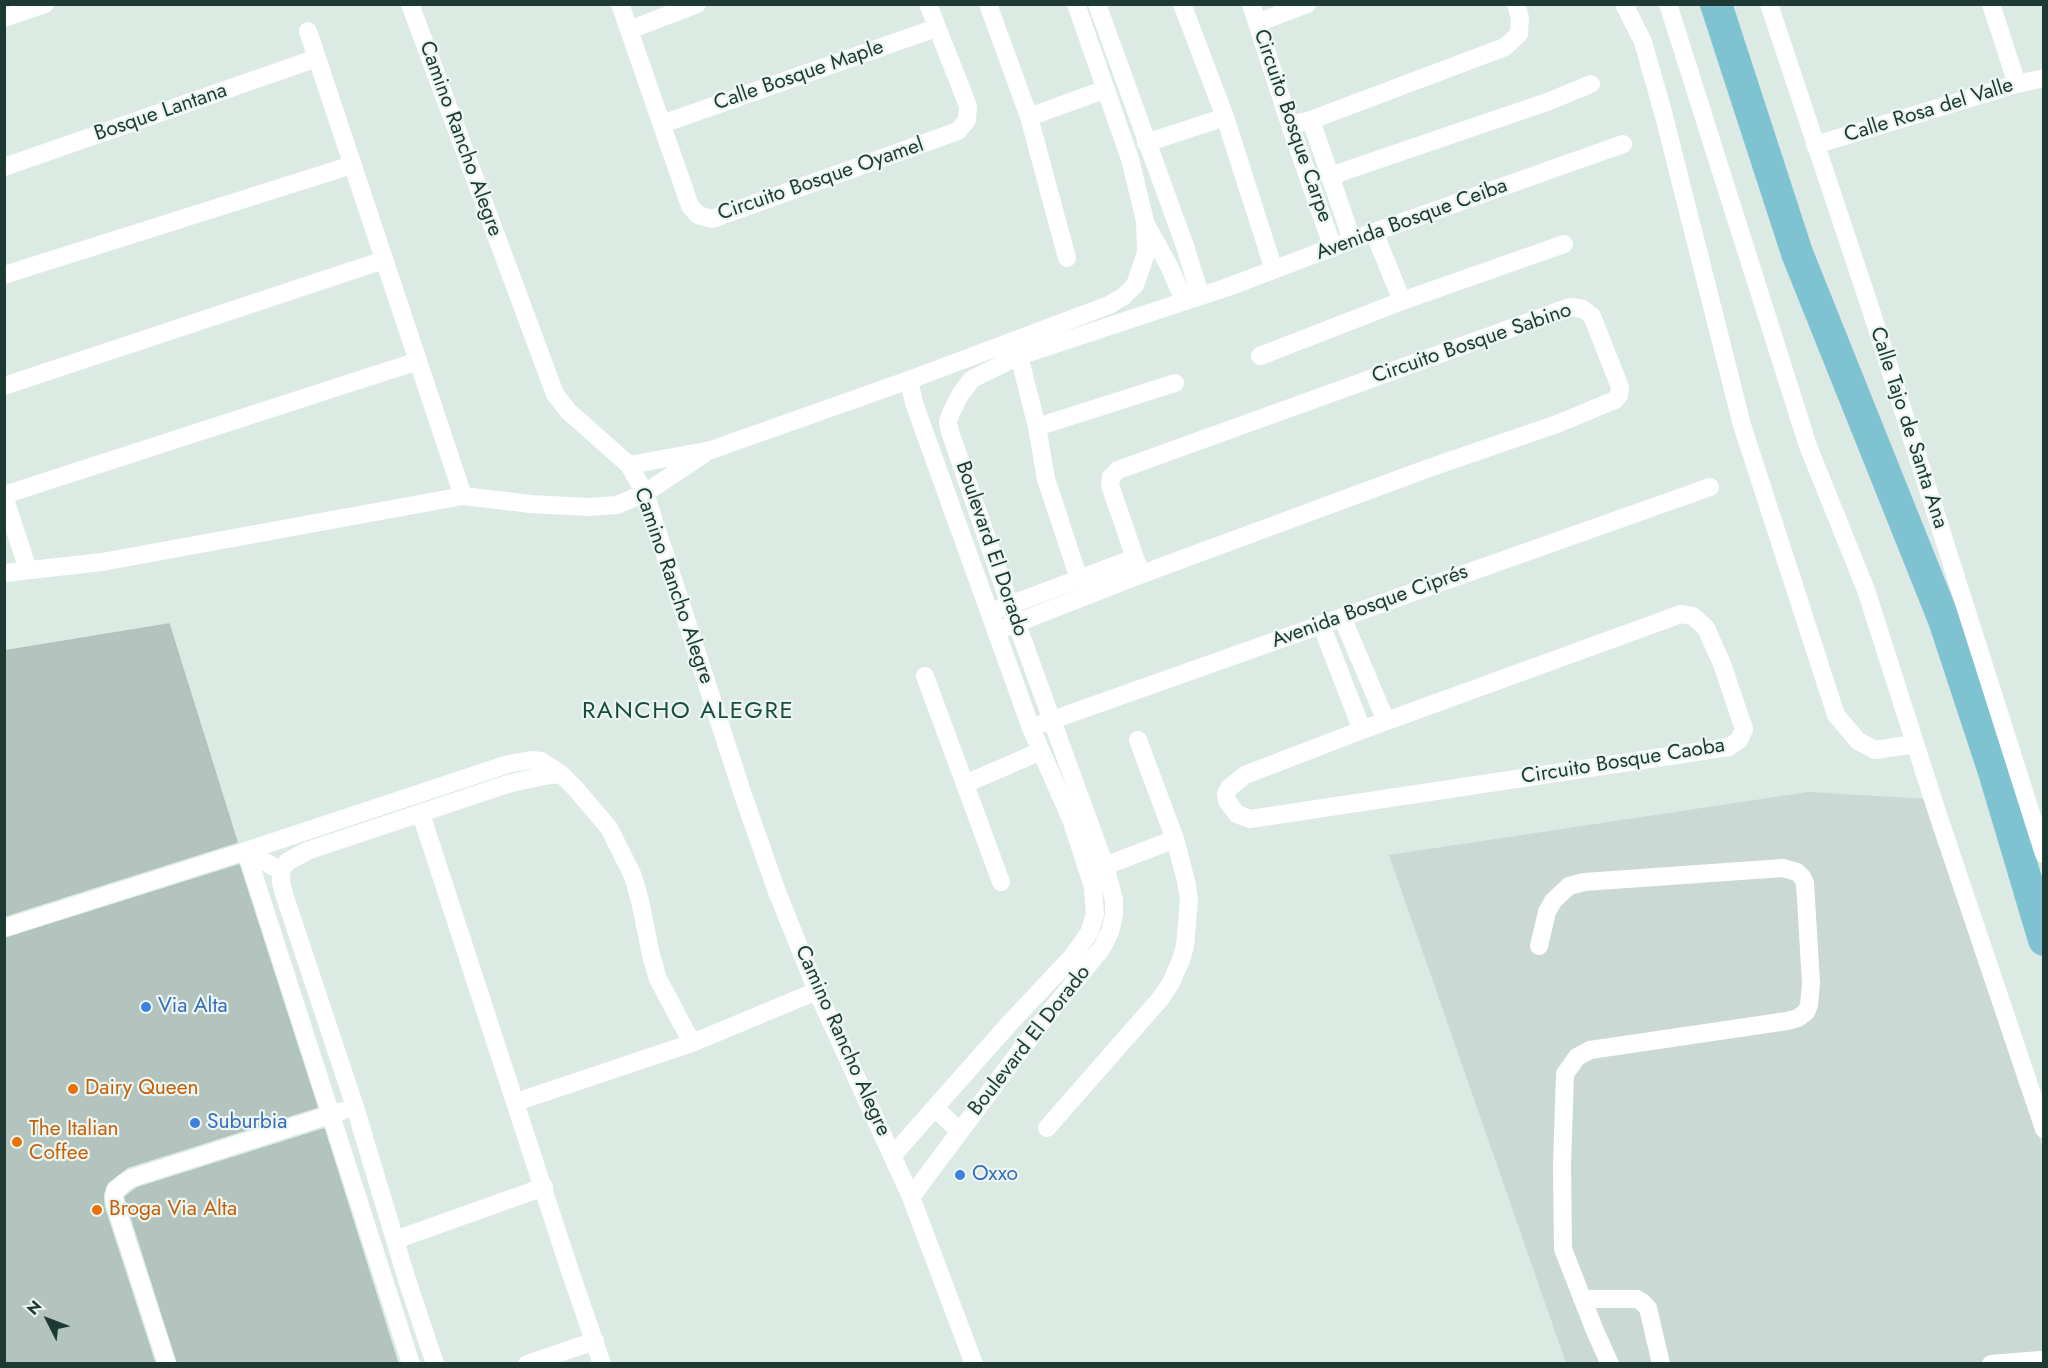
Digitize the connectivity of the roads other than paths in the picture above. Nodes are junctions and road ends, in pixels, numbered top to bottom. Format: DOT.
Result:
graph roads {
  1 [pos="45,4"];
  2 [pos="410,4"];
  3 [pos="620,4"];
  4 [pos="697,4"];
  5 [pos="928,4"];
  6 [pos="988,4"];
  7 [pos="1076,4"];
  8 [pos="1097,4"];
  9 [pos="1182,4"];
  10 [pos="1251,4"];
  11 [pos="1308,4"];
  12 [pos="1516,4"];
  13 [pos="1624,4"];
  14 [pos="1668,4"];
  15 [pos="1769,4"];
  16 [pos="1991,4"];
  17 [pos="4,18"];
  18 [pos="1257,22"];
  19 [pos="936,28"];
  20 [pos="629,30"];
  21 [pos="308,31"];
  22 [pos="317,58"];
  23 [pos="2043,78"];
  24 [pos="1591,84"];
  25 [pos="2017,84"];
  26 [pos="1106,89"];
  27 [pos="1029,117"];
  28 [pos="1225,117"];
  29 [pos="1311,120"];
  30 [pos="662,124"];
  31 [pos="1290,125"];
  32 [pos="1146,143"];
  33 [pos="1623,144"];
  34 [pos="1815,145"];
  35 [pos="352,165"];
  36 [pos="4,167"];
  37 [pos="1329,176"];
  38 [pos="1145,221"];
  39 [pos="1374,232"];
  40 [pos="1353,240"];
  41 [pos="1564,244"];
  42 [pos="1333,248"];
  43 [pos="1067,258"];
  44 [pos="384,260"];
  45 [pos="1274,270"];
  46 [pos="4,275"];
  47 [pos="1192,298"];
  48 [pos="1402,301"];
  49 [pos="1019,356"];
  50 [pos="1260,356"];
  51 [pos="418,361"];
  52 [pos="909,380"];
  53 [pos="1175,383"];
  54 [pos="4,386"];
  55 [pos="1037,427"];
  56 [pos="711,450"];
  57 [pos="629,465"];
  58 [pos="1710,487"];
  59 [pos="645,493"];
  60 [pos="4,496"];
  61 [pos="463,496"];
  62 [pos="1139,566"];
  63 [pos="28,570"];
  64 [pos="4,573"];
  65 [pos="1079,579"];
  66 [pos="1010,605"];
  67 [pos="989,613"];
  68 [pos="1342,617"];
  69 [pos="1017,622"];
  70 [pos="1321,624"];
  71 [pos="996,631"];
  72 [pos="925,676"];
  73 [pos="1052,720"];
  74 [pos="1386,721"];
  75 [pos="1031,728"];
  76 [pos="1362,730"];
  77 [pos="1138,740"];
  78 [pos="1915,744"];
  79 [pos="1041,751"];
  80 [pos="561,774"];
  81 [pos="965,784"];
  82 [pos="421,814"];
  83 [pos="1175,839"];
  84 [pos="246,851"];
  85 [pos="2043,854"];
  86 [pos="1105,866"];
  87 [pos="281,871"];
  88 [pos="1000,882"];
  89 [pos="4,928"];
  90 [pos="1539,946"];
  91 [pos="315,986"];
  92 [pos="818,991"];
  93 [pos="293,993"];
  94 [pos="1008,1024"];
  95 [pos="1028,1041"];
  96 [pos="692,1043"];
  97 [pos="516,1102"];
  98 [pos="355,1107"];
  99 [pos="935,1108"];
  100 [pos="332,1115"];
  101 [pos="1047,1128"];
  102 [pos="2043,1129"];
  103 [pos="960,1132"];
  104 [pos="893,1155"];
  105 [pos="544,1187"];
  106 [pos="912,1197"];
  107 [pos="395,1240"];
  108 [pos="407,1280"];
  109 [pos="386,1286"];
  110 [pos="1582,1299"];
  111 [pos="595,1341"];
  112 [pos="2040,1360"];
  113 [pos="166,1364"];
  114 [pos="411,1364"];
  115 [pos="435,1364"];
  116 [pos="527,1364"];
  117 [pos="602,1364"];
  118 [pos="974,1364"];
  119 [pos="1610,1364"];
  120 [pos="1660,1364"];
  121 [pos="1991,1364"];
  1 -- 17 [label="street"];
  2 -- 57 [label="street, Camino Rancho Alegre"];
  3 -- 20 [label="street, Circuito Bosque Oyamel"];
  4 -- 20 [label="street"];
  5 -- 19 [label="street, Circuito Bosque Oyamel"];
  6 -- 27 [label="street"];
  7 -- 26 [label="street"];
  8 -- 32 [label="street"];
  9 -- 28 [label="street"];
  10 -- 18 [label="street, Circuito Bosque Carpe"];
  11 -- 18 [label="street"];
  12 -- 29 [label="street"];
  13 -- 78 [label="street"];
  14 -- 78 [label="street"];
  15 -- 34 [label="street, Calle Tajo de Santa Ana"];
  16 -- 25 [label="street"];
  18 -- 31 [label="street, Circuito Bosque Carpe"];
  19 -- 30 [label="street, Calle Bosque Maple"];
  19 -- 30 [label="street, Circuito Bosque Oyamel"];
  20 -- 30 [label="street, Circuito Bosque Oyamel"];
  21 -- 22 [label="street"];
  22 -- 35 [label="street"];
  22 -- 36 [label="street, Bosque Lantana"];
  23 -- 25 [label="street, Calle Rosa del Valle"];
  24 -- 37 [label="street"];
  25 -- 34 [label="street, Calle Rosa del Valle"];
  26 -- 27 [label="street"];
  26 -- 38 [label="street"];
  27 -- 43 [label="street"];
  28 -- 32 [label="street"];
  28 -- 45 [label="street"];
  29 -- 31 [label="street"];
  29 -- 37 [label="street, Circuito Bosque Carpe"];
  31 -- 42 [label="street, Circuito Bosque Carpe"];
  32 -- 47 [label="street"];
  33 -- 39 [label="street, Avenida Bosque Ceiba"];
  34 -- 85 [label="street, Calle Tajo de Santa Ana"];
  35 -- 44 [label="street"];
  35 -- 46 [label="street"];
  37 -- 40 [label="street, Circuito Bosque Carpe"];
  38 -- 47 [label="street"];
  38 -- 52 [label="street"];
  39 -- 40 [label="street, Avenida Bosque Ceiba"];
  39 -- 48 [label="street"];
  40 -- 42 [label="street, Avenida Bosque Ceiba"];
  41 -- 48 [label="street"];
  42 -- 45 [label="street, Avenida Bosque Ceiba"];
  44 -- 51 [label="street"];
  44 -- 54 [label="street"];
  45 -- 47 [label="street, Avenida Bosque Ceiba"];
  47 -- 49 [label="street, Boulevard El Dorado"];
  48 -- 50 [label="street"];
  49 -- 55 [label="street"];
  49 -- 66 [label="street, Boulevard El Dorado"];
  51 -- 60 [label="street"];
  51 -- 61 [label="street"];
  52 -- 56 [label="street"];
  52 -- 67 [label="street, Boulevard El Dorado"];
  53 -- 55 [label="street"];
  55 -- 65 [label="street"];
  56 -- 57 [label="street"];
  56 -- 59 [label="street"];
  57 -- 59 [label="street, Camino Rancho Alegre"];
  58 -- 68 [label="street, Avenida Bosque Ciprés"];
  59 -- 61 [label="street"];
  59 -- 92 [label="street, Camino Rancho Alegre"];
  60 -- 63 [label="street"];
  61 -- 63 [label="street"];
  62 -- 62 [label="street, Circuito Bosque Sabino"];
  62 -- 65 [label="street, Circuito Bosque Sabino"];
  62 -- 69 [label="street, Circuito Bosque Sabino"];
  63 -- 64 [label="street"];
  65 -- 66 [label="street, Circuito Bosque Sabino"];
  66 -- 67 [label="street, Circuito Bosque Sabino"];
  66 -- 69 [label="street, Boulevard El Dorado"];
  67 -- 71 [label="street, Boulevard El Dorado"];
  68 -- 70 [label="street, Avenida Bosque Ciprés"];
  68 -- 74 [label="street"];
  69 -- 71 [label="street, Circuito Bosque Sabino"];
  69 -- 73 [label="street, Boulevard El Dorado"];
  70 -- 73 [label="street, Avenida Bosque Ciprés"];
  70 -- 76 [label="street"];
  71 -- 75 [label="street, Boulevard El Dorado"];
  72 -- 81 [label="street"];
  73 -- 75 [label="street, Avenida Bosque Ciprés"];
  73 -- 86 [label="street, Boulevard El Dorado"];
  74 -- 76 [label="street, Circuito Bosque Caoba"];
  74 -- 76 [label="street, Circuito Bosque Caoba"];
  75 -- 79 [label="street, Boulevard El Dorado"];
  77 -- 83 [label="street"];
  78 -- 102 [label="street"];
  79 -- 81 [label="street"];
  79 -- 94 [label="street, Boulevard El Dorado"];
  80 -- 82 [label="street"];
  80 -- 84 [label="street"];
  80 -- 96 [label="street"];
  81 -- 88 [label="street"];
  82 -- 87 [label="street"];
  82 -- 97 [label="street"];
  83 -- 86 [label="street"];
  83 -- 101 [label="street"];
  84 -- 87 [label="street"];
  84 -- 89 [label="street"];
  84 -- 93 [label="street"];
  86 -- 95 [label="street, Boulevard El Dorado"];
  87 -- 91 [label="street"];
  90 -- 110 [label="street"];
  91 -- 93 [label="street"];
  91 -- 98 [label="street"];
  92 -- 96 [label="street"];
  92 -- 104 [label="street, Camino Rancho Alegre"];
  93 -- 100 [label="street"];
  94 -- 95 [label="street"];
  94 -- 99 [label="street, Boulevard El Dorado"];
  95 -- 103 [label="street, Boulevard El Dorado"];
  96 -- 97 [label="street"];
  97 -- 105 [label="street"];
  98 -- 100 [label="street"];
  98 -- 107 [label="street"];
  99 -- 103 [label="street"];
  99 -- 104 [label="street, Boulevard El Dorado"];
  100 -- 109 [label="street"];
  100 -- 113 [label="street"];
  103 -- 106 [label="street, Boulevard El Dorado"];
  104 -- 106 [label="street"];
  105 -- 107 [label="street"];
  105 -- 111 [label="street"];
  106 -- 118 [label="street"];
  107 -- 108 [label="street"];
  108 -- 109 [label="street"];
  108 -- 115 [label="street"];
  109 -- 114 [label="street"];
  110 -- 119 [label="street"];
  110 -- 120 [label="street"];
  111 -- 116 [label="street"];
  111 -- 117 [label="street"];
  112 -- 121 [label="street"];
}
